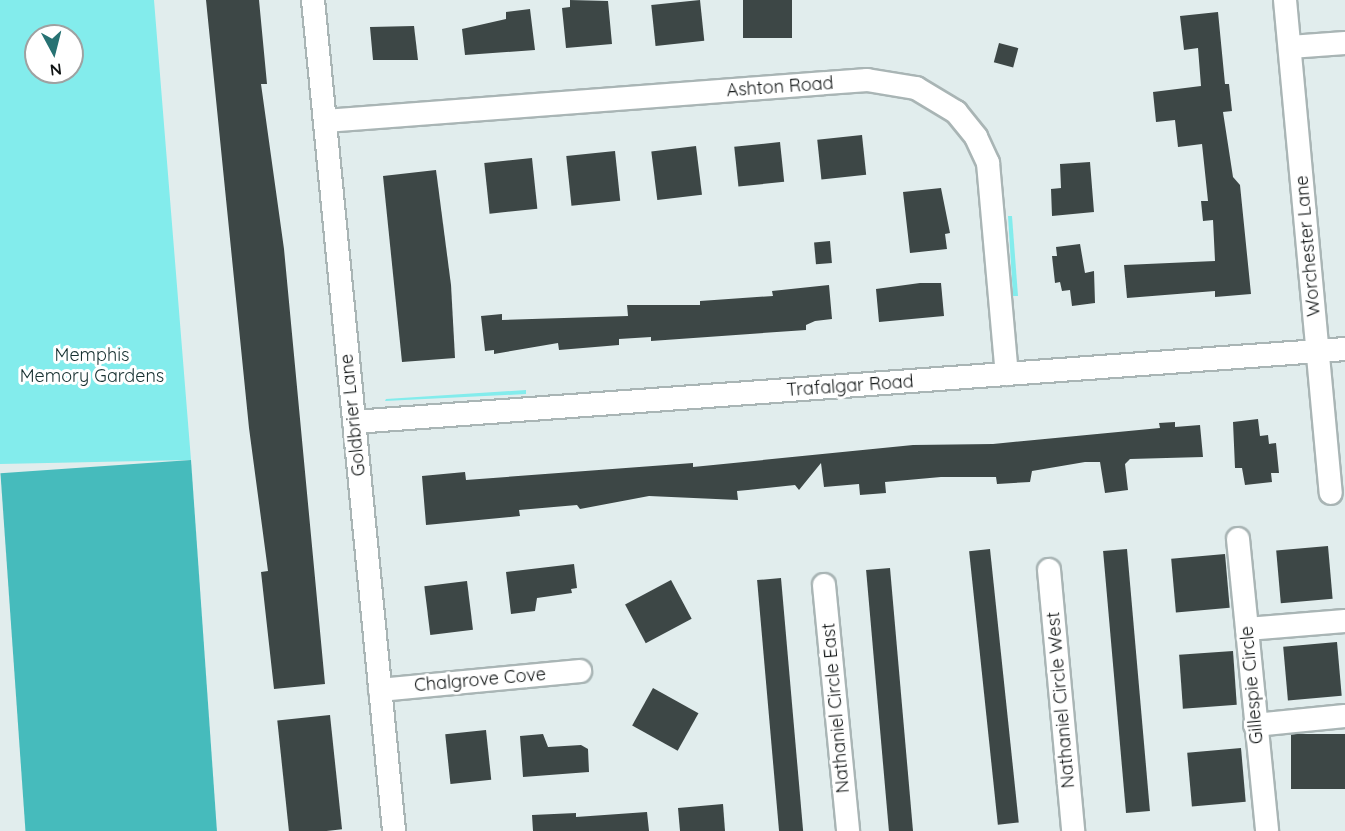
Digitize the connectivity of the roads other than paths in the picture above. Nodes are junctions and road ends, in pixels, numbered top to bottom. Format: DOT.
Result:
graph roads {
  1 [pos="313,0"];
  2 [pos="1285,0"];
  3 [pos="1345,43"];
  4 [pos="1290,47"];
  5 [pos="325,121"];
  6 [pos="1345,349"];
  7 [pos="1318,351"];
  8 [pos="1007,374"];
  9 [pos="354,422"];
  10 [pos="1330,493"];
  11 [pos="1238,539"];
  12 [pos="1048,570"];
  13 [pos="824,585"];
  14 [pos="1345,621"];
  15 [pos="1247,629"];
  16 [pos="580,671"];
  17 [pos="380,690"];
  18 [pos="1345,716"];
  19 [pos="1255,725"];
  20 [pos="394,831"];
  21 [pos="848,831"];
  22 [pos="1073,831"];
  23 [pos="1267,831"];
  1 -- 5 [label="street, Goldbrier Lane"];
  2 -- 4 [label="street, Worchester Lane"];
  3 -- 4 [label="street"];
  4 -- 7 [label="street, Worchester Lane"];
  5 -- 8 [label="street, Ashton Road"];
  5 -- 9 [label="street, Goldbrier Lane"];
  6 -- 7 [label="street, Trafalgar Road"];
  7 -- 8 [label="street, Trafalgar Road"];
  7 -- 10 [label="street, Worchester Lane"];
  8 -- 9 [label="street, Trafalgar Road"];
  9 -- 17 [label="street, Goldbrier Lane"];
  11 -- 15 [label="street, Gillespie Circle"];
  12 -- 22 [label="street, Nathaniel Circle West"];
  13 -- 21 [label="street, Nathaniel Circle East"];
  14 -- 15 [label="street"];
  15 -- 19 [label="street, Gillespie Circle"];
  16 -- 17 [label="street, Chalgrove Cove"];
  17 -- 20 [label="street, Goldbrier Lane"];
  18 -- 19 [label="street"];
  19 -- 23 [label="street, Gillespie Circle"];
}
